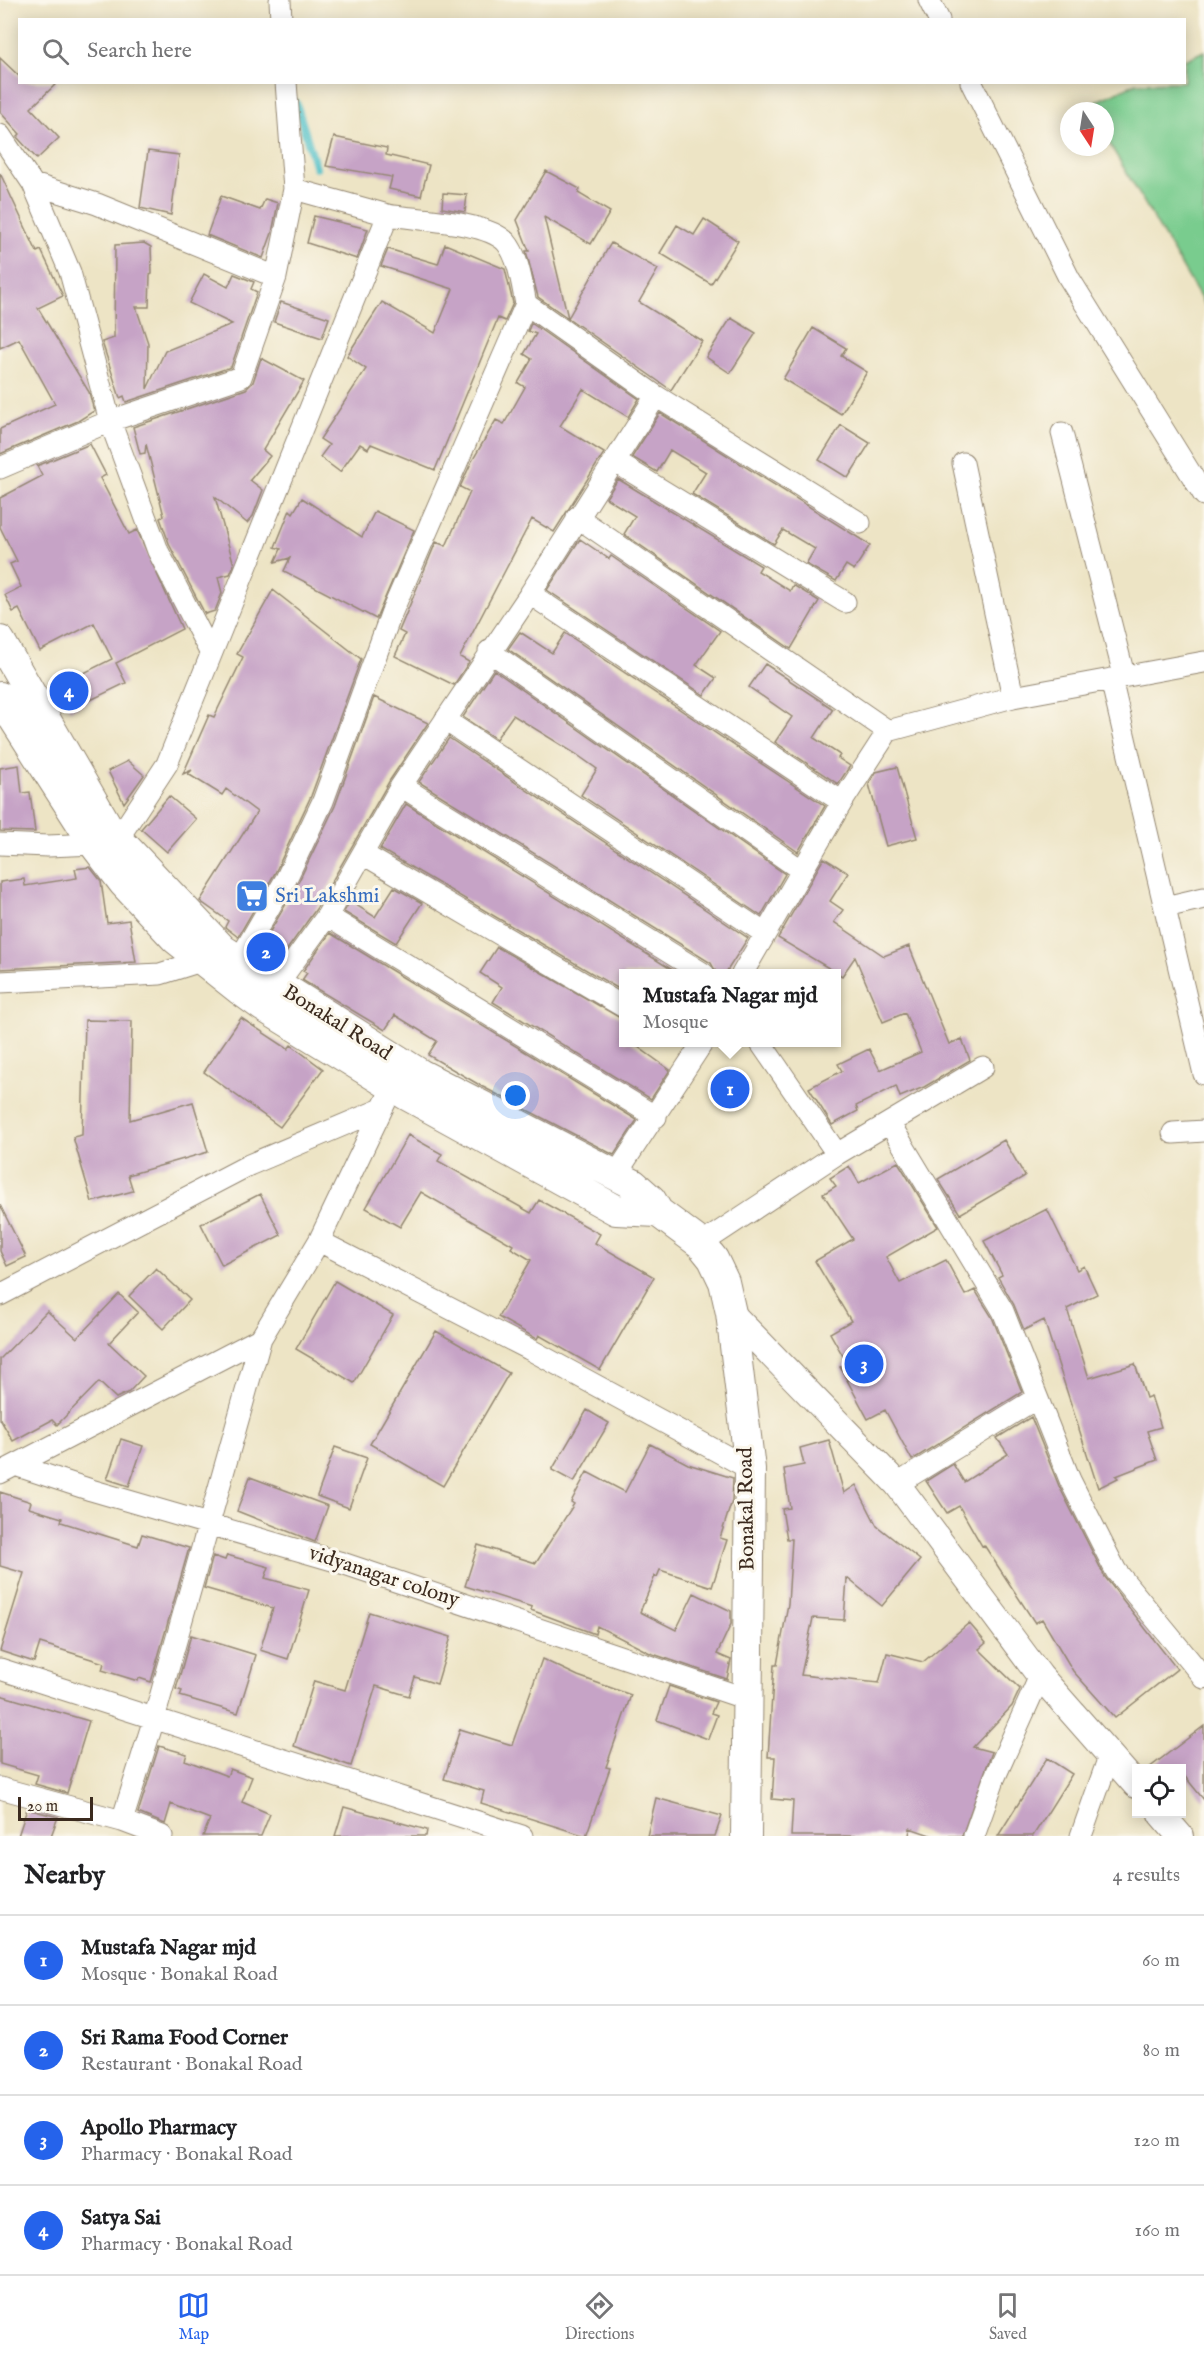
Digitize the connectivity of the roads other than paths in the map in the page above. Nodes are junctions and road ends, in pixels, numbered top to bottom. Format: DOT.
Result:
graph roads {
  1 [pos="280,0"];
  2 [pos="929,0"];
  3 [pos="281,18"];
  4 [pos="938,18"];
  5 [pos="286,84"];
  6 [pos="972,84"];
  7 [pos="0,135"];
  8 [pos="33,184"];
  9 [pos="294,189"];
  10 [pos="388,215"];
  11 [pos="276,277"];
  12 [pos="526,304"];
  13 [pos="656,396"];
  14 [pos="110,421"];
  15 [pos="1062,433"];
  16 [pos="614,461"];
  17 [pos="963,463"];
  18 [pos="0,468"];
  19 [pos="1204,495"];
  20 [pos="577,517"];
  21 [pos="860,523"];
  22 [pos="530,594"];
  23 [pos="845,602"];
  24 [pos="0,641"];
  25 [pos="210,651"];
  26 [pos="489,651"];
  27 [pos="1204,662"];
  28 [pos="1118,677"];
  29 [pos="9,694"];
  30 [pos="1013,697"];
  31 [pos="445,720"];
  32 [pos="888,731"];
  33 [pos="401,786"];
  34 [pos="842,802"];
  35 [pos="106,842"];
  36 [pos="0,844"];
  37 [pos="363,854"];
  38 [pos="801,870"];
  39 [pos="1204,898"];
  40 [pos="1166,907"];
  41 [pos="327,916"];
  42 [pos="764,933"];
  43 [pos="204,960"];
  44 [pos="239,960"];
  45 [pos="696,969"];
  46 [pos="745,969"];
  47 [pos="0,982"];
  48 [pos="276,986"];
  49 [pos="619,1004"];
  50 [pos="694,1047"];
  51 [pos="763,1047"];
  52 [pos="984,1067"];
  53 [pos="1204,1074"];
  54 [pos="386,1098"];
  55 [pos="656,1117"];
  56 [pos="890,1124"];
  57 [pos="1204,1131"];
  58 [pos="1173,1132"];
  59 [pos="837,1154"];
  60 [pos="615,1176"];
  61 [pos="658,1212"];
  62 [pos="319,1241"];
  63 [pos="701,1244"];
  64 [pos="0,1295"];
  65 [pos="731,1312"];
  66 [pos="261,1338"];
  67 [pos="1037,1398"];
  68 [pos="750,1469"];
  69 [pos="9,1470"];
  70 [pos="897,1484"];
  71 [pos="210,1524"];
  72 [pos="0,1669"];
  73 [pos="1040,1676"];
  74 [pos="1204,1678"];
  75 [pos="747,1699"];
  76 [pos="154,1719"];
  77 [pos="1110,1754"];
  78 [pos="1132,1779"];
  79 [pos="0,1788"];
  80 [pos="1164,1818"];
  81 [pos="122,1821"];
  82 [pos="162,1836"];
  83 [pos="522,1836"];
  84 [pos="746,1836"];
  85 [pos="974,1836"];
  86 [pos="1081,1836"];
  87 [pos="1180,1836"];
  1 -- 3 [label="street"];
  2 -- 4 [label="street"];
  5 -- 9 [label="street"];
  6 -- 19 [label="street"];
  7 -- 8 [label="street"];
  8 -- 11 [label="street"];
  8 -- 14 [label="street"];
  9 -- 10 [label="street"];
  9 -- 11 [label="street"];
  10 -- 12 [label="street"];
  10 -- 25 [label="street"];
  11 -- 14 [label="street"];
  12 -- 13 [label="street"];
  12 -- 44 [label="street"];
  13 -- 16 [label="street"];
  13 -- 21 [label="street"];
  14 -- 18 [label="street"];
  14 -- 25 [label="street"];
  15 -- 28 [label="street"];
  16 -- 20 [label="street"];
  16 -- 23 [label="street"];
  17 -- 30 [label="street"];
  20 -- 22 [label="street"];
  20 -- 32 [label="street"];
  22 -- 26 [label="street"];
  22 -- 34 [label="street"];
  24 -- 29 [label="main road, Bonakal Road"];
  25 -- 35 [label="street"];
  26 -- 31 [label="street"];
  26 -- 38 [label="street"];
  27 -- 28 [label="street"];
  28 -- 30 [label="street"];
  28 -- 40 [label="street"];
  29 -- 35 [label="main road, Bonakal Road"];
  30 -- 32 [label="street"];
  31 -- 33 [label="street"];
  31 -- 42 [label="street"];
  32 -- 34 [label="street"];
  33 -- 37 [label="street"];
  33 -- 45 [label="street"];
  34 -- 38 [label="street"];
  35 -- 36 [label="street"];
  35 -- 43 [label="main road, Bonakal Road"];
  35 -- 44 [label="main road, Bonakal Road"];
  37 -- 41 [label="street"];
  37 -- 49 [label="street"];
  38 -- 42 [label="street"];
  39 -- 40 [label="street"];
  40 -- 53 [label="street"];
  41 -- 48 [label="street"];
  41 -- 55 [label="street"];
  42 -- 46 [label="street"];
  43 -- 47 [label="street"];
  43 -- 54 [label="main road, Bonakal Road"];
  44 -- 48 [label="main road, Bonakal Road"];
  48 -- 60 [label="main road, Bonakal Road"];
  50 -- 55 [label="street"];
  51 -- 59 [label="street"];
  52 -- 56 [label="street"];
  54 -- 61 [label="main road, Bonakal Road"];
  54 -- 62 [label="street"];
  54 -- 64 [label="street"];
  55 -- 60 [label="street"];
  56 -- 59 [label="street"];
  56 -- 67 [label="street"];
  57 -- 58 [label="street"];
  59 -- 63 [label="street"];
  60 -- 61 [label="main road, Bonakal Road"];
  61 -- 63 [label="main road, Bonakal Road"];
  62 -- 66 [label="street"];
  62 -- 68 [label="street"];
  63 -- 65 [label="main road, Bonakal Road"];
  65 -- 68 [label="main road, Bonakal Road"];
  65 -- 70 [label="street"];
  66 -- 69 [label="street"];
  66 -- 71 [label="street"];
  67 -- 70 [label="street"];
  67 -- 74 [label="street"];
  68 -- 75 [label="main road, Bonakal Road"];
  69 -- 71 [label="street, vidyanagar colony"];
  70 -- 73 [label="street"];
  71 -- 75 [label="street, vidyanagar colony"];
  71 -- 76 [label="street"];
  72 -- 76 [label="street"];
  73 -- 77 [label="street"];
  73 -- 85 [label="street"];
  75 -- 84 [label="main road, Bonakal Road"];
  76 -- 81 [label="street"];
  76 -- 83 [label="street"];
  77 -- 78 [label="street"];
  77 -- 86 [label="street"];
  79 -- 81 [label="street"];
  80 -- 87 [label="street"];
  81 -- 82 [label="street"];
}
